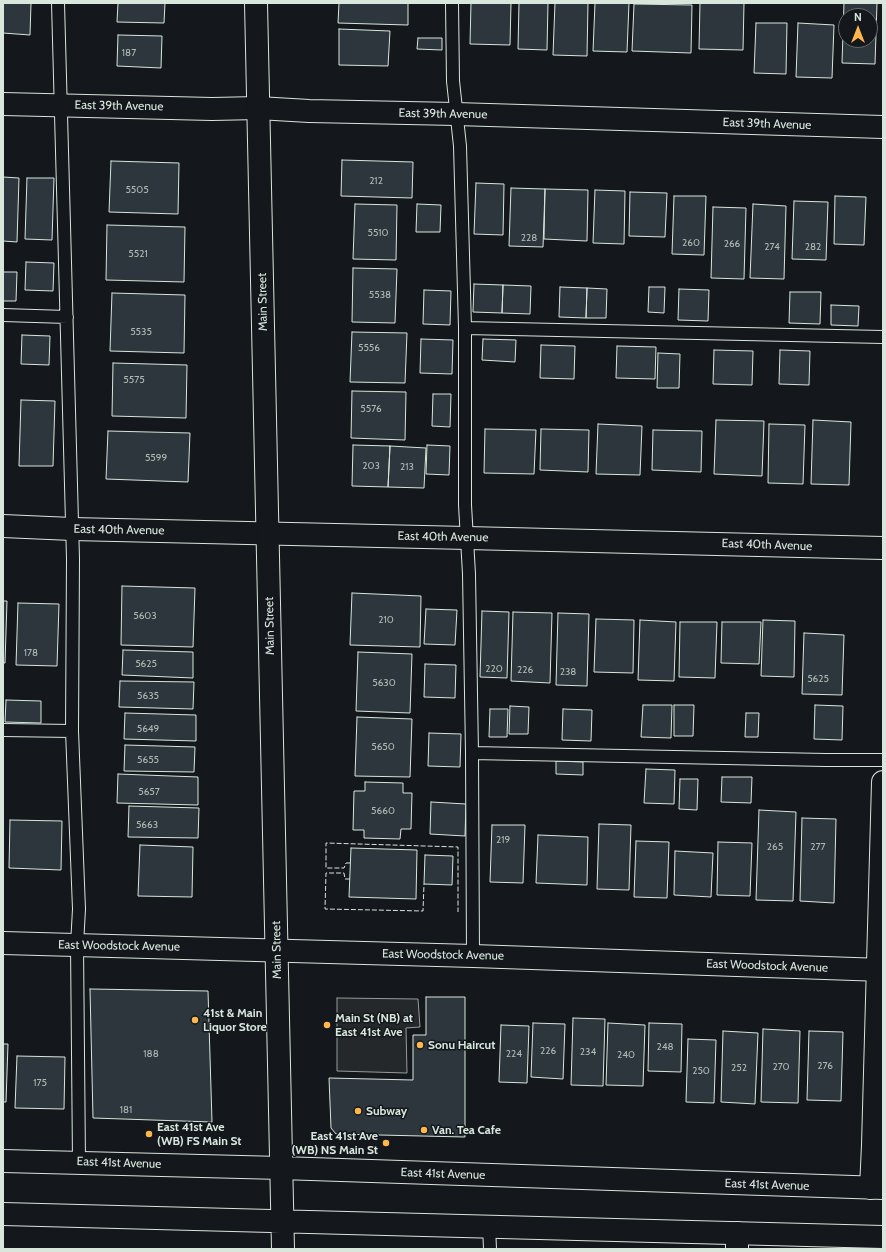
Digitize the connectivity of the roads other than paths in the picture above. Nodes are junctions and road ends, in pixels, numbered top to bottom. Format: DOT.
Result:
graph roads {
  1 [pos="58,3"];
  2 [pos="256,3"];
  3 [pos="452,3"];
  4 [pos="3,104"];
  5 [pos="61,105"];
  6 [pos="258,108"];
  7 [pos="456,114"];
  8 [pos="883,127"];
  9 [pos="3,316"];
  10 [pos="67,317"];
  11 [pos="465,328"];
  12 [pos="883,337"];
  13 [pos="3,526"];
  14 [pos="72,529"];
  15 [pos="268,533"];
  16 [pos="467,538"];
  17 [pos="883,548"];
  18 [pos="3,730"];
  19 [pos="72,731"];
  20 [pos="472,753"];
  21 [pos="883,760"];
  22 [pos="883,782"];
  23 [pos="3,943"];
  24 [pos="76,946"];
  25 [pos="277,950"];
  26 [pos="473,956"];
  27 [pos="880,970"];
  28 [pos="3,1161"];
  29 [pos="79,1162"];
  30 [pos="281,1168"];
  31 [pos="877,1188"];
  32 [pos="3,1214"];
  33 [pos="282,1221"];
  34 [pos="489,1226"];
  35 [pos="883,1237"];
  36 [pos="737,1241"];
  37 [pos="283,1249"];
  38 [pos="490,1249"];
  1 -- 5 [label="lane"];
  2 -- 6 [label="street, Main Street"];
  3 -- 7 [label="lane"];
  4 -- 5 [label="street, East 39th Avenue"];
  5 -- 6 [label="street, East 39th Avenue"];
  5 -- 10 [label="lane"];
  6 -- 7 [label="street, East 39th Avenue"];
  6 -- 15 [label="street, Main Street"];
  7 -- 8 [label="street, East 39th Avenue"];
  7 -- 11 [label="lane"];
  9 -- 10 [label="lane"];
  10 -- 14 [label="lane"];
  11 -- 12 [label="lane"];
  11 -- 16 [label="lane"];
  13 -- 14 [label="street, East 40th Avenue"];
  14 -- 15 [label="street, East 40th Avenue"];
  14 -- 19 [label="lane"];
  15 -- 16 [label="street, East 40th Avenue"];
  15 -- 25 [label="street, Main Street"];
  16 -- 17 [label="street, East 40th Avenue"];
  16 -- 20 [label="lane"];
  18 -- 19 [label="lane"];
  19 -- 24 [label="lane"];
  20 -- 21 [label="lane"];
  20 -- 26 [label="lane"];
  22 -- 27 [label="street"];
  23 -- 24 [label="street, East Woodstock Avenue"];
  24 -- 25 [label="street, East Woodstock Avenue"];
  24 -- 29 [label="lane"];
  25 -- 26 [label="street, East Woodstock Avenue"];
  25 -- 30 [label="street, Main Street"];
  26 -- 27 [label="street, East Woodstock Avenue"];
  27 -- 31 [label="street"];
  28 -- 29 [label="street, East 41st Avenue"];
  29 -- 30 [label="street, East 41st Avenue"];
  30 -- 31 [label="street, East 41st Avenue"];
  30 -- 33 [label="street, Main Street"];
  32 -- 33 [label="street"];
  33 -- 34 [label="street"];
  33 -- 37 [label="street, Main Street"];
  34 -- 36 [label="street"];
  34 -- 38 [label="lane"];
  35 -- 36 [label="street"];
}
